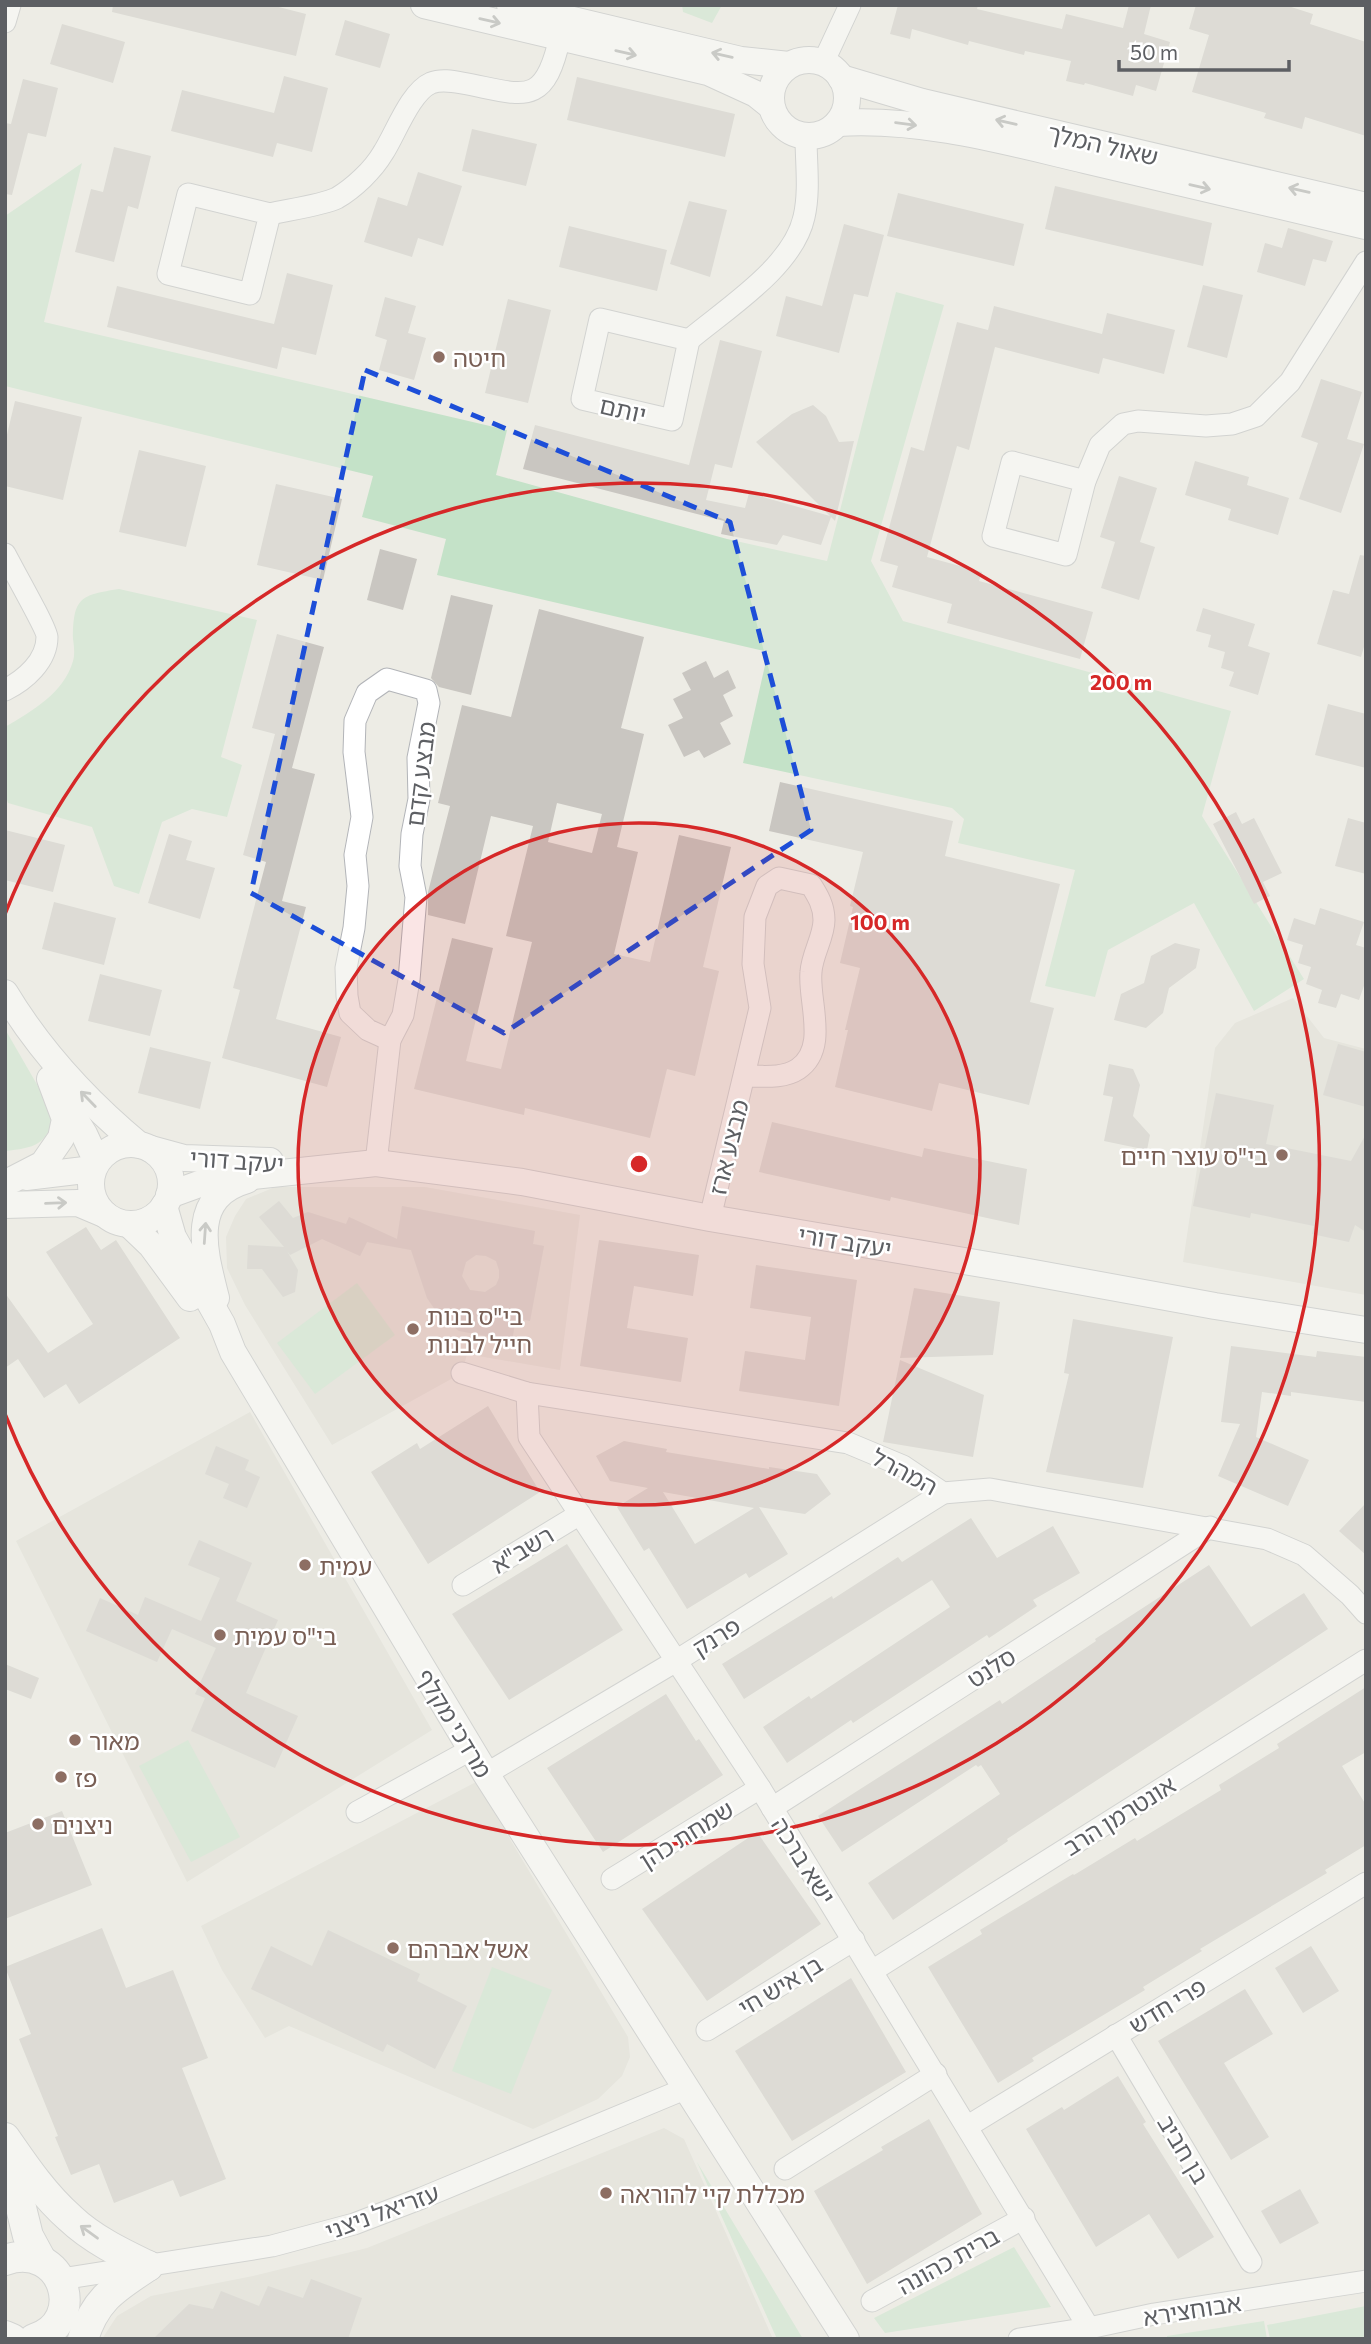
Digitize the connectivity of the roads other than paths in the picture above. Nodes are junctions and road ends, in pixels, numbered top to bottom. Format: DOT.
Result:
graph roads {
  1 [pos="10,5"];
  2 [pos="424,5"];
  3 [pos="510,5"];
  4 [pos="850,5"];
  5 [pos="563,20"];
  6 [pos="5,22"];
  7 [pos="789,65"];
  8 [pos="832,70"];
  9 [pos="771,106"];
  10 [pos="838,123"];
  11 [pos="806,136"];
  12 [pos="1366,206"];
  13 [pos="270,214"];
  14 [pos="1366,226"];
  15 [pos="1366,262"];
  16 [pos="689,340"];
  17 [pos="1085,481"];
  18 [pos="5,554"];
  19 [pos="5,691"];
  20 [pos="5,993"];
  21 [pos="390,1040"];
  22 [pos="40,1046"];
  23 [pos="745,1076"];
  24 [pos="50,1079"];
  25 [pos="145,1147"];
  26 [pos="376,1163"];
  27 [pos="95,1165"];
  28 [pos="324,1167"];
  29 [pos="293,1173"];
  30 [pos="7,1188"];
  31 [pos="166,1201"];
  32 [pos="104,1213"];
  33 [pos="710,1218"];
  34 [pos="129,1224"];
  35 [pos="222,1324"];
  36 [pos="1366,1330"];
  37 [pos="233,1352"];
  38 [pos="462,1373"];
  39 [pos="527,1393"];
  40 [pos="943,1493"];
  41 [pos="580,1514"];
  42 [pos="1210,1527"];
  43 [pos="463,1585"];
  44 [pos="1366,1613"];
  45 [pos="1366,1660"];
  46 [pos="676,1661"];
  47 [pos="472,1749"];
  48 [pos="486,1774"];
  49 [pos="760,1788"];
  50 [pos="772,1808"];
  51 [pos="357,1812"];
  52 [pos="612,1879"];
  53 [pos="1366,1883"];
  54 [pos="854,1940"];
  55 [pos="872,1970"];
  56 [pos="707,2029"];
  57 [pos="1116,2035"];
  58 [pos="936,2074"];
  59 [pos="687,2088"];
  60 [pos="968,2126"];
  61 [pos="5,2138"];
  62 [pos="5,2144"];
  63 [pos="785,2169"];
  64 [pos="1024,2218"];
  65 [pos="5,2260"];
  66 [pos="1251,2262"];
  67 [pos="148,2266"];
  68 [pos="51,2270"];
  69 [pos="1366,2281"];
  70 [pos="872,2301"];
  71 [pos="1090,2328"];
  72 [pos="59,2330"];
  73 [pos="13,2338"];
  74 [pos="83,2339"];
  75 [pos="846,2339"];
  76 [pos="1019,2339"];
  1 -- 6 [label="street"];
  2 -- 5 [label="street, one-way"];
  3 -- 5 [label="street"];
  4 -- 8 [label="street"];
  7 -- 5 [label="street, one-way"];
  5 -- 9 [label="street, one-way"];
  5 -- 13 [label="street"];
  7 -- 8 [label="street"];
  7 -- 9 [label="street"];
  8 -- 10 [label="street"];
  12 -- 8 [label="street, שאול המלך, one-way"];
  9 -- 11 [label="street"];
  10 -- 11 [label="street"];
  10 -- 14 [label="street, שאול המלך, one-way"];
  11 -- 16 [label="street"];
  13 -- 13 [label="street"];
  15 -- 17 [label="street"];
  16 -- 16 [label="street, יותם"];
  17 -- 17 [label="street"];
  18 -- 19 [label="street"];
  20 -- 22 [label="street"];
  21 -- 21 [label="street, מבצע קדם"];
  21 -- 26 [label="street, מבצע קדם"];
  22 -- 24 [label="street"];
  25 -- 22 [label="street, one-way"];
  23 -- 23 [label="street, מבצע ארז"];
  23 -- 33 [label="street, מבצע ארז"];
  24 -- 27 [label="street"];
  24 -- 30 [label="street"];
  25 -- 27 [label="street"];
  25 -- 28 [label="street, יעקב דורי"];
  25 -- 31 [label="street"];
  26 -- 28 [label="street, יעקב דורי"];
  26 -- 33 [label="street, יעקב דורי"];
  27 -- 30 [label="street"];
  27 -- 32 [label="street"];
  28 -- 29 [label="street, יעקב דורי"];
  29 -- 31 [label="street, יעקב דורי"];
  35 -- 29 [label="street, one-way"];
  30 -- 32 [label="street, one-way"];
  31 -- 34 [label="street"];
  31 -- 35 [label="street, מרדכי מקלף"];
  32 -- 34 [label="street"];
  33 -- 36 [label="street, יעקב דורי"];
  34 -- 37 [label="street, מרדכי מקלף"];
  35 -- 37 [label="street, מרדכי מקלף"];
  37 -- 47 [label="street, מרדכי מקלף"];
  38 -- 39 [label="street, המהרל"];
  39 -- 40 [label="street, המהרל"];
  39 -- 41 [label="street, ישא ברכה"];
  40 -- 42 [label="street, המהרל"];
  40 -- 46 [label="street, פרנק"];
  41 -- 43 [label="street, רשב\"א"];
  41 -- 46 [label="street, ישא ברכה"];
  42 -- 44 [label="street, המהרל"];
  42 -- 50 [label="street, סלנט"];
  45 -- 55 [label="street, אונטרמן הרב"];
  46 -- 48 [label="street, פרנק"];
  46 -- 49 [label="street, ישא ברכה"];
  47 -- 48 [label="street, מרדכי מקלף"];
  47 -- 51 [label="street"];
  48 -- 59 [label="street, מרדכי מקלף"];
  49 -- 50 [label="street, ישא ברכה"];
  49 -- 52 [label="street, שמחת כהן"];
  50 -- 54 [label="street, ישא ברכה"];
  53 -- 57 [label="street, פרי חדש"];
  54 -- 55 [label="street, ישא ברכה"];
  54 -- 56 [label="street, בן איש חי"];
  55 -- 58 [label="street, ישא ברכה"];
  57 -- 60 [label="street, פרי חדש"];
  57 -- 66 [label="street, בן חביב"];
  58 -- 60 [label="street, ישא ברכה"];
  58 -- 63 [label="street"];
  59 -- 67 [label="street, עזריאל ניצני"];
  59 -- 75 [label="street, מרדכי מקלף"];
  60 -- 64 [label="street, ישא ברכה"];
  67 -- 61 [label="main road, one-way"];
  62 -- 68 [label="main road"];
  64 -- 70 [label="street, ברית כהונה"];
  64 -- 71 [label="street, ישא ברכה"];
  65 -- 68 [label="main road"];
  67 -- 68 [label="street, עזריאל ניצני"];
  67 -- 74 [label="main road"];
  68 -- 72 [label="main road"];
  69 -- 71 [label="street, אבוחצירא"];
  71 -- 76 [label="street, אבוחצירא"];
  72 -- 73 [label="main road"];
}
